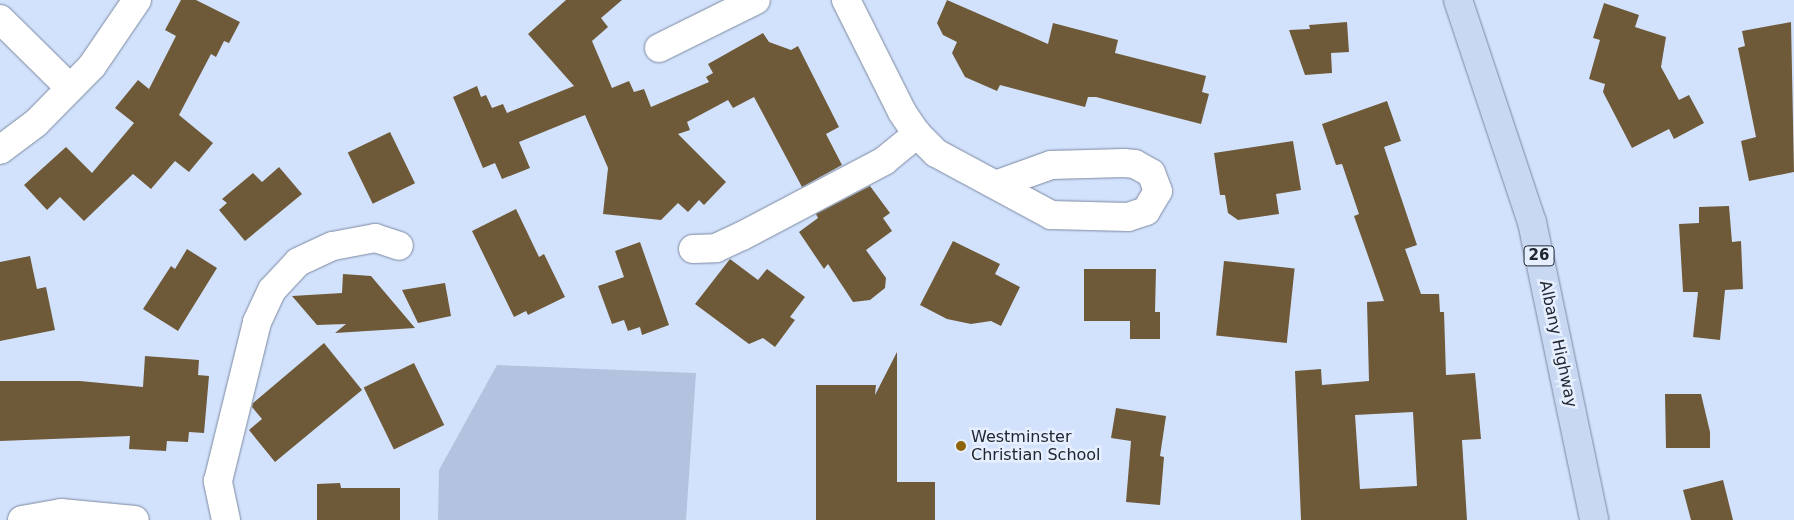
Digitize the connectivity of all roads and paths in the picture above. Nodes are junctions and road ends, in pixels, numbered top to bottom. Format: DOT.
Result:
graph roads {
  1 [pos="137,0"];
  2 [pos="756,0"];
  3 [pos="846,0"];
  4 [pos="1458,0"];
  5 [pos="0,19"];
  6 [pos="659,48"];
  7 [pos="70,88"];
  8 [pos="917,134"];
  9 [pos="0,150"];
  10 [pos="998,184"];
  11 [pos="399,246"];
  12 [pos="693,250"];
  13 [pos="22,520"];
  14 [pos="135,520"];
  15 [pos="226,520"];
  16 [pos="1594,520"];
  1 -- 7 [label="street"];
  2 -- 6 [label="street"];
  3 -- 8 [label="street"];
  4 -- 16 [label="main road, Albany Highway / 26"];
  5 -- 7 [label="street"];
  7 -- 9 [label="street"];
  8 -- 10 [label="street"];
  8 -- 12 [label="street"];
  10 -- 10 [label="street"];
  11 -- 15 [label="street"];
  13 -- 14 [label="street"];
}
